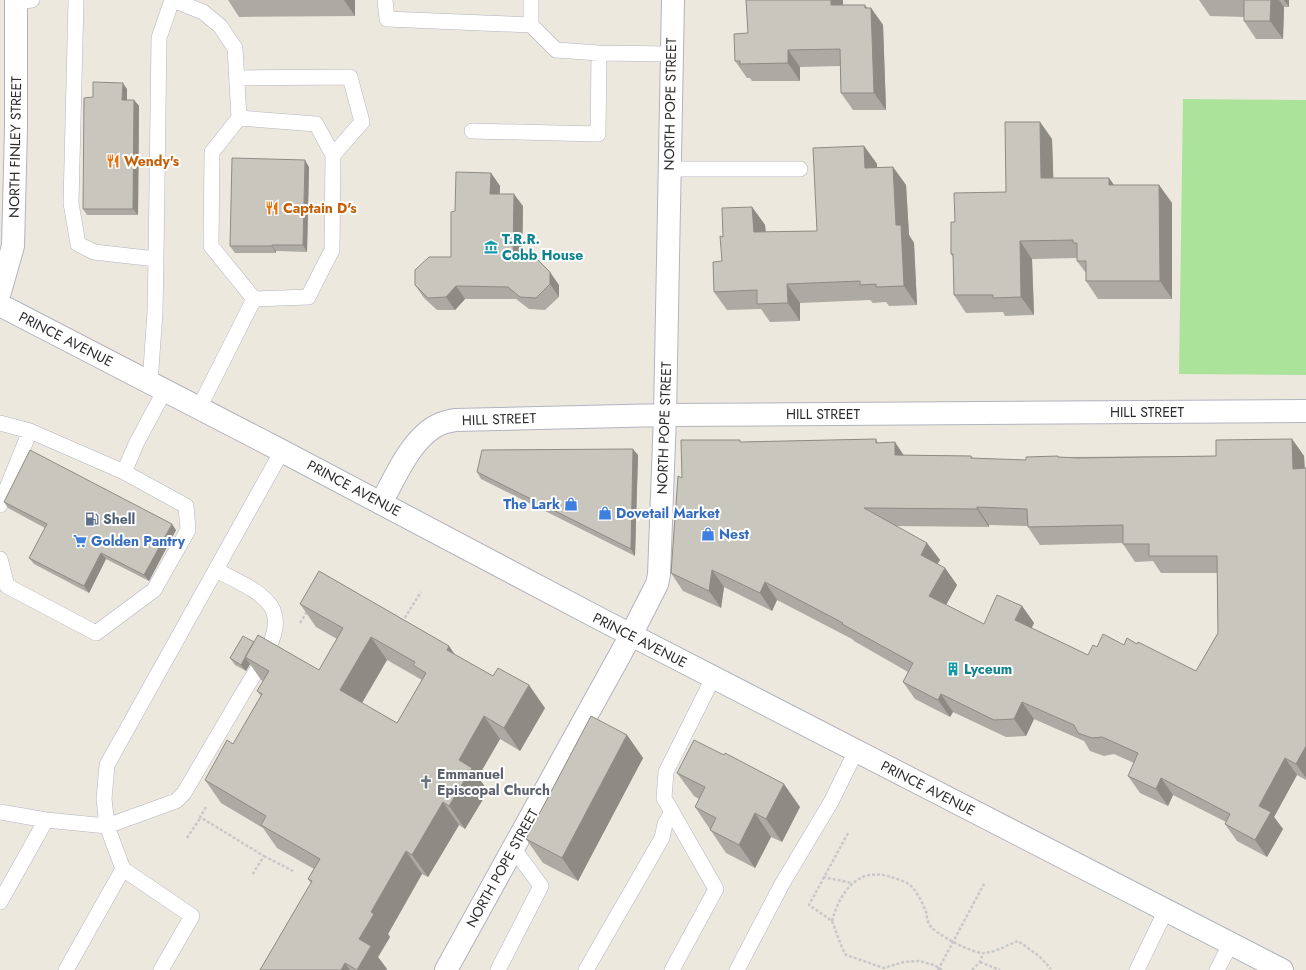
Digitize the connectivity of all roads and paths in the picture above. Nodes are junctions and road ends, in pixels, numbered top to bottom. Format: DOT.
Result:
graph roads {
  1 [pos="76,0"];
  2 [pos="173,0"];
  3 [pos="386,0"];
  4 [pos="531,0"];
  5 [pos="673,0"];
  6 [pos="21,1"];
  7 [pos="531,25"];
  8 [pos="599,53"];
  9 [pos="671,54"];
  10 [pos="237,78"];
  11 [pos="240,118"];
  12 [pos="472,131"];
  13 [pos="333,155"];
  14 [pos="800,169"];
  15 [pos="669,170"];
  16 [pos="156,260"];
  17 [pos="0,292"];
  18 [pos="254,299"];
  19 [pos="0,305"];
  20 [pos="158,386"];
  21 [pos="199,408"];
  22 [pos="1306,411"];
  23 [pos="665,415"];
  24 [pos="0,423"];
  25 [pos="30,431"];
  26 [pos="282,451"];
  27 [pos="124,472"];
  28 [pos="381,502"];
  29 [pos="0,505"];
  30 [pos="0,559"];
  31 [pos="216,570"];
  32 [pos="421,592"];
  33 [pos="311,605"];
  34 [pos="396,618"];
  35 [pos="300,625"];
  36 [pos="632,635"];
  37 [pos="713,678"];
  38 [pos="856,751"];
  39 [pos="208,803"];
  40 [pos="0,812"];
  41 [pos="672,812"];
  42 [pos="201,816"];
  43 [pos="46,820"];
  44 [pos="107,826"];
  45 [pos="848,833"];
  46 [pos="187,838"];
  47 [pos="513,848"];
  48 [pos="264,856"];
  49 [pos="124,870"];
  50 [pos="293,871"];
  51 [pos="252,875"];
  52 [pos="823,877"];
  53 [pos="985,882"];
  54 [pos="852,883"];
  55 [pos="0,902"];
  56 [pos="1166,910"];
  57 [pos="832,921"];
  58 [pos="953,942"];
  59 [pos="1231,943"];
  60 [pos="983,953"];
  61 [pos="980,962"];
  62 [pos="883,969"];
  63 [pos="940,969"];
  64 [pos="1051,969"];
  65 [pos="66,970"];
  66 [pos="161,970"];
  67 [pos="446,970"];
  68 [pos="498,970"];
  69 [pos="586,970"];
  70 [pos="672,970"];
  71 [pos="737,970"];
  72 [pos="972,970"];
  73 [pos="1000,970"];
  74 [pos="1137,970"];
  75 [pos="1217,970"];
  76 [pos="1282,970"];
  1 -- 16 [label="lane"];
  2 -- 10 [label="lane"];
  2 -- 16 [label="lane"];
  3 -- 7 [label="lane"];
  4 -- 7 [label="lane"];
  5 -- 9 [label="street, NORTH POPE STREET"];
  6 -- 17 [label="street, NORTH FINLEY STREET"];
  7 -- 8 [label="lane"];
  8 -- 9 [label="lane"];
  8 -- 12 [label="lane"];
  9 -- 15 [label="street, NORTH POPE STREET"];
  10 -- 11 [label="lane"];
  10 -- 13 [label="lane"];
  11 -- 13 [label="lane"];
  11 -- 18 [label="lane"];
  13 -- 18 [label="lane"];
  14 -- 15 [label="lane"];
  15 -- 23 [label="street, NORTH POPE STREET"];
  16 -- 20 [label="lane"];
  18 -- 21 [label="lane"];
  19 -- 20 [label="street, PRINCE AVENUE"];
  20 -- 21 [label="street, PRINCE AVENUE"];
  20 -- 27 [label="lane"];
  21 -- 26 [label="street, PRINCE AVENUE"];
  22 -- 23 [label="street, HILL STREET"];
  23 -- 28 [label="street, HILL STREET"];
  23 -- 36 [label="street, NORTH POPE STREET"];
  24 -- 25 [label="lane"];
  25 -- 27 [label="lane"];
  25 -- 29 [label="lane"];
  26 -- 28 [label="street, PRINCE AVENUE"];
  26 -- 31 [label="lane"];
  27 -- 30 [label="lane"];
  28 -- 36 [label="street, PRINCE AVENUE"];
  31 -- 44 [label="lane"];
  31 -- 44 [label="lane"];
  32 -- 34 [label="path"];
  33 -- 35 [label="path"];
  36 -- 37 [label="street, PRINCE AVENUE"];
  36 -- 47 [label="street, NORTH POPE STREET"];
  37 -- 38 [label="street, PRINCE AVENUE"];
  37 -- 41 [label="lane"];
  38 -- 56 [label="street, PRINCE AVENUE"];
  38 -- 71 [label="lane"];
  39 -- 42 [label="path"];
  40 -- 43 [label="lane"];
  41 -- 69 [label="lane"];
  41 -- 70 [label="lane"];
  42 -- 46 [label="path"];
  42 -- 48 [label="path"];
  43 -- 44 [label="lane"];
  43 -- 55 [label="lane"];
  44 -- 49 [label="lane"];
  45 -- 52 [label="path"];
  47 -- 67 [label="street, NORTH POPE STREET"];
  47 -- 68 [label="lane"];
  48 -- 50 [label="path"];
  48 -- 51 [label="path"];
  49 -- 65 [label="lane"];
  49 -- 66 [label="lane"];
  52 -- 54 [label="path"];
  52 -- 57 [label="path"];
  53 -- 58 [label="path"];
  54 -- 57 [label="path"];
  54 -- 58 [label="path"];
  56 -- 59 [label="street, PRINCE AVENUE"];
  56 -- 74 [label="lane"];
  57 -- 62 [label="path"];
  58 -- 60 [label="path"];
  58 -- 63 [label="path"];
  59 -- 75 [label="lane"];
  59 -- 76 [label="street, PRINCE AVENUE"];
  60 -- 61 [label="path"];
  60 -- 64 [label="path"];
  61 -- 72 [label="path"];
  61 -- 73 [label="path"];
  62 -- 63 [label="path"];
}
